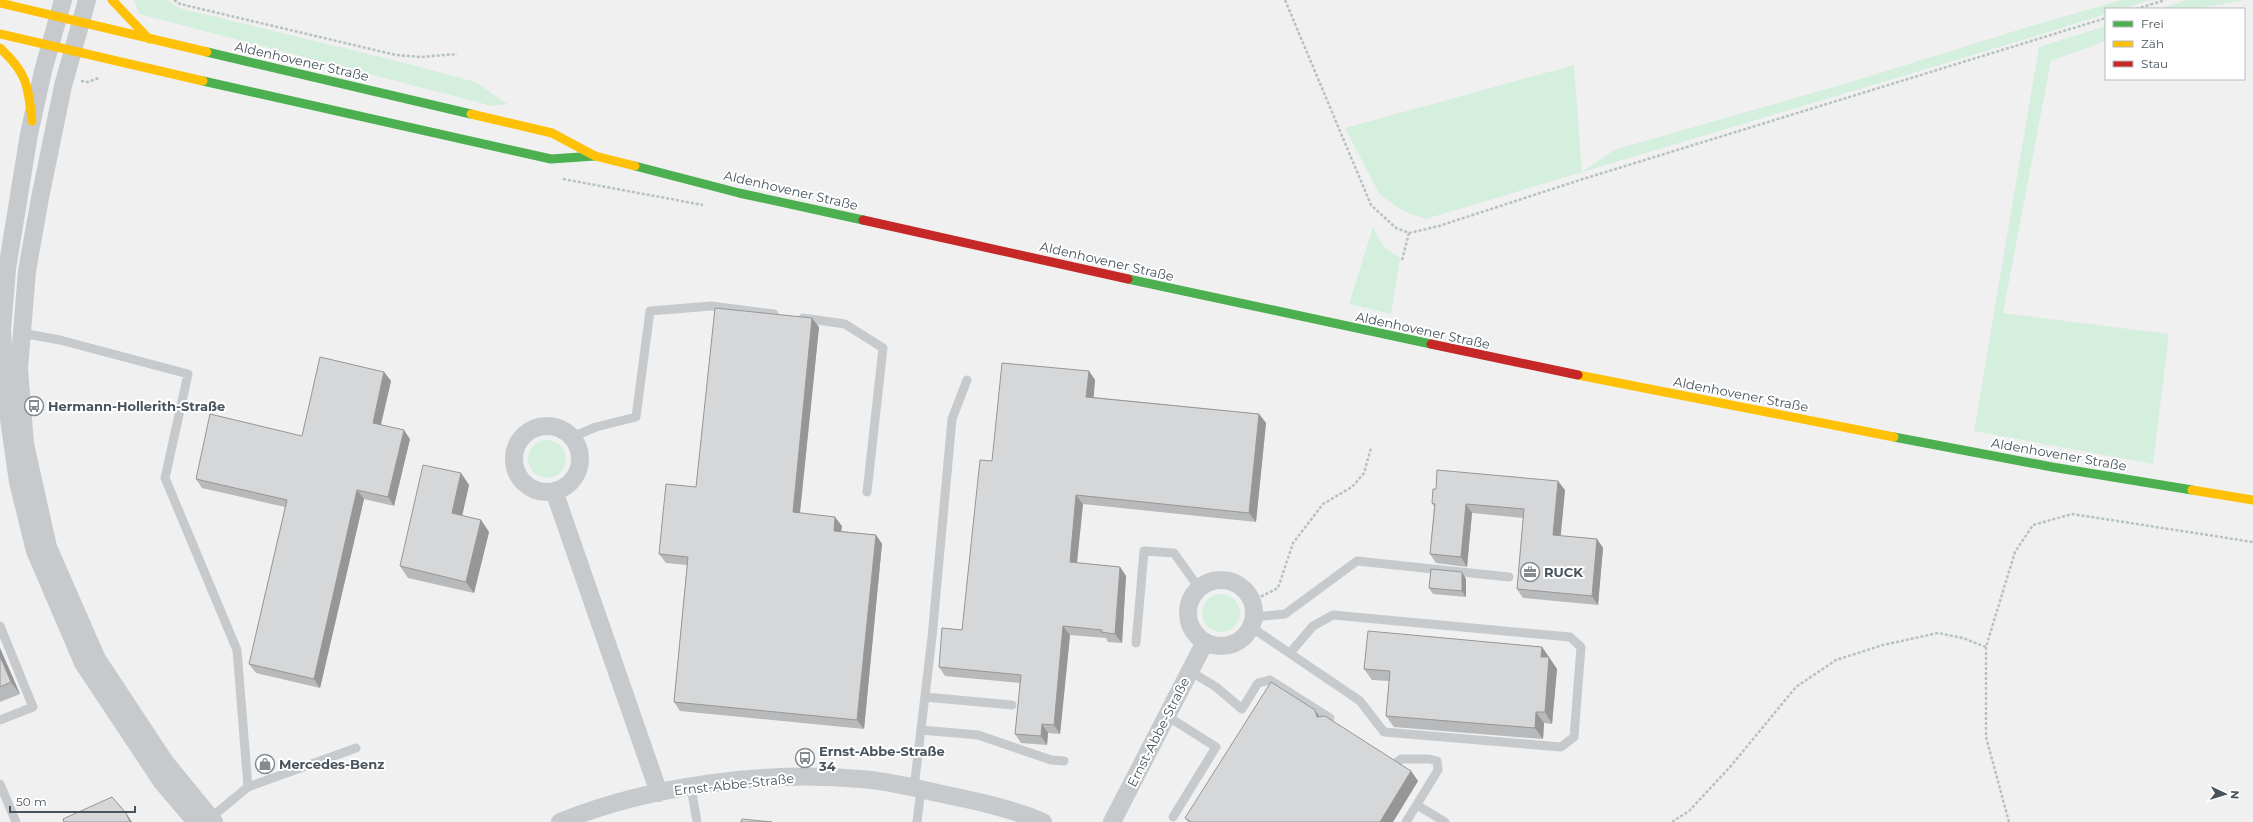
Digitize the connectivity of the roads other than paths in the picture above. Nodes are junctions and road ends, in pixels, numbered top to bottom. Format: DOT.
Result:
graph roads {
  1 [pos="87,0"];
  2 [pos="112,0"];
  3 [pos="0,3"];
  4 [pos="60,8"];
  5 [pos="81,22"];
  6 [pos="0,34"];
  7 [pos="149,39"];
  8 [pos="50,46"];
  9 [pos="0,48"];
  10 [pos="73,51"];
  11 [pos="32,121"];
  12 [pos="595,156"];
  13 [pos="1,330"];
  14 [pos="21,333"];
  15 [pos="967,380"];
  16 [pos="572,437"];
  17 [pos="554,492"];
  18 [pos="867,492"];
  19 [pos="2253,500"];
  20 [pos="1509,576"];
  21 [pos="1199,588"];
  22 [pos="1252,615"];
  23 [pos="0,626"];
  24 [pos="1205,642"];
  25 [pos="1136,643"];
  26 [pos="1290,653"];
  27 [pos="1190,671"];
  28 [pos="925,697"];
  29 [pos="1012,705"];
  30 [pos="1167,716"];
  31 [pos="0,720"];
  32 [pos="1327,722"];
  33 [pos="921,730"];
  34 [pos="356,748"];
  35 [pos="1064,761"];
  36 [pos="1397,762"];
  37 [pos="0,784"];
  38 [pos="248,787"];
  39 [pos="691,787"];
  40 [pos="917,788"];
  41 [pos="658,793"];
  42 [pos="1416,805"];
  43 [pos="1173,817"];
  44 [pos="206,821"];
  45 [pos="16,822"];
  46 [pos="560,822"];
  47 [pos="697,822"];
  48 [pos="917,822"];
  49 [pos="1043,822"];
  50 [pos="1112,822"];
  51 [pos="1406,822"];
  52 [pos="1445,822"];
  1 -- 5 [label="street"];
  2 -- 7 [label="main road"];
  3 -- 4 [label="main road, Aldenhovener Straße"];
  4 -- 5 [label="main road, Aldenhovener Straße"];
  4 -- 8 [label="street"];
  5 -- 7 [label="main road, Aldenhovener Straße"];
  5 -- 10 [label="street"];
  6 -- 8 [label="main road, Aldenhovener Straße"];
  7 -- 12 [label="main road, Aldenhovener Straße"];
  8 -- 10 [label="main road, Aldenhovener Straße"];
  8 -- 11 [label="street"];
  9 -- 11 [label="main road"];
  10 -- 12 [label="main road, Aldenhovener Straße"];
  10 -- 14 [label="street"];
  11 -- 13 [label="street"];
  12 -- 19 [label="main road, Aldenhovener Straße"];
  13 -- 14 [label="street"];
  13 -- 44 [label="street"];
  14 -- 38 [label="lane"];
  14 -- 44 [label="street"];
  15 -- 28 [label="lane"];
  16 -- 17 [label="street"];
  16 -- 17 [label="street"];
  16 -- 18 [label="lane"];
  17 -- 41 [label="street, Ernst-Abbe-Straße"];
  20 -- 22 [label="lane"];
  21 -- 22 [label="street"];
  21 -- 24 [label="street"];
  21 -- 25 [label="lane"];
  22 -- 24 [label="street"];
  22 -- 26 [label="lane"];
  23 -- 31 [label="lane"];
  24 -- 27 [label="street, Ernst-Abbe-Straße"];
  26 -- 26 [label="lane"];
  27 -- 30 [label="street, Ernst-Abbe-Straße"];
  27 -- 32 [label="lane"];
  28 -- 29 [label="lane"];
  28 -- 33 [label="lane"];
  30 -- 43 [label="lane"];
  30 -- 50 [label="street, Ernst-Abbe-Straße"];
  33 -- 35 [label="lane"];
  33 -- 40 [label="lane"];
  34 -- 38 [label="lane"];
  36 -- 42 [label="lane"];
  37 -- 45 [label="lane"];
  38 -- 44 [label="lane"];
  39 -- 40 [label="street, Ernst-Abbe-Straße"];
  39 -- 41 [label="street, Ernst-Abbe-Straße"];
  39 -- 47 [label="lane"];
  40 -- 48 [label="lane"];
  40 -- 49 [label="street, Ernst-Abbe-Straße"];
  41 -- 46 [label="street, Ernst-Abbe-Straße"];
  42 -- 51 [label="lane"];
  42 -- 52 [label="lane"];
}
